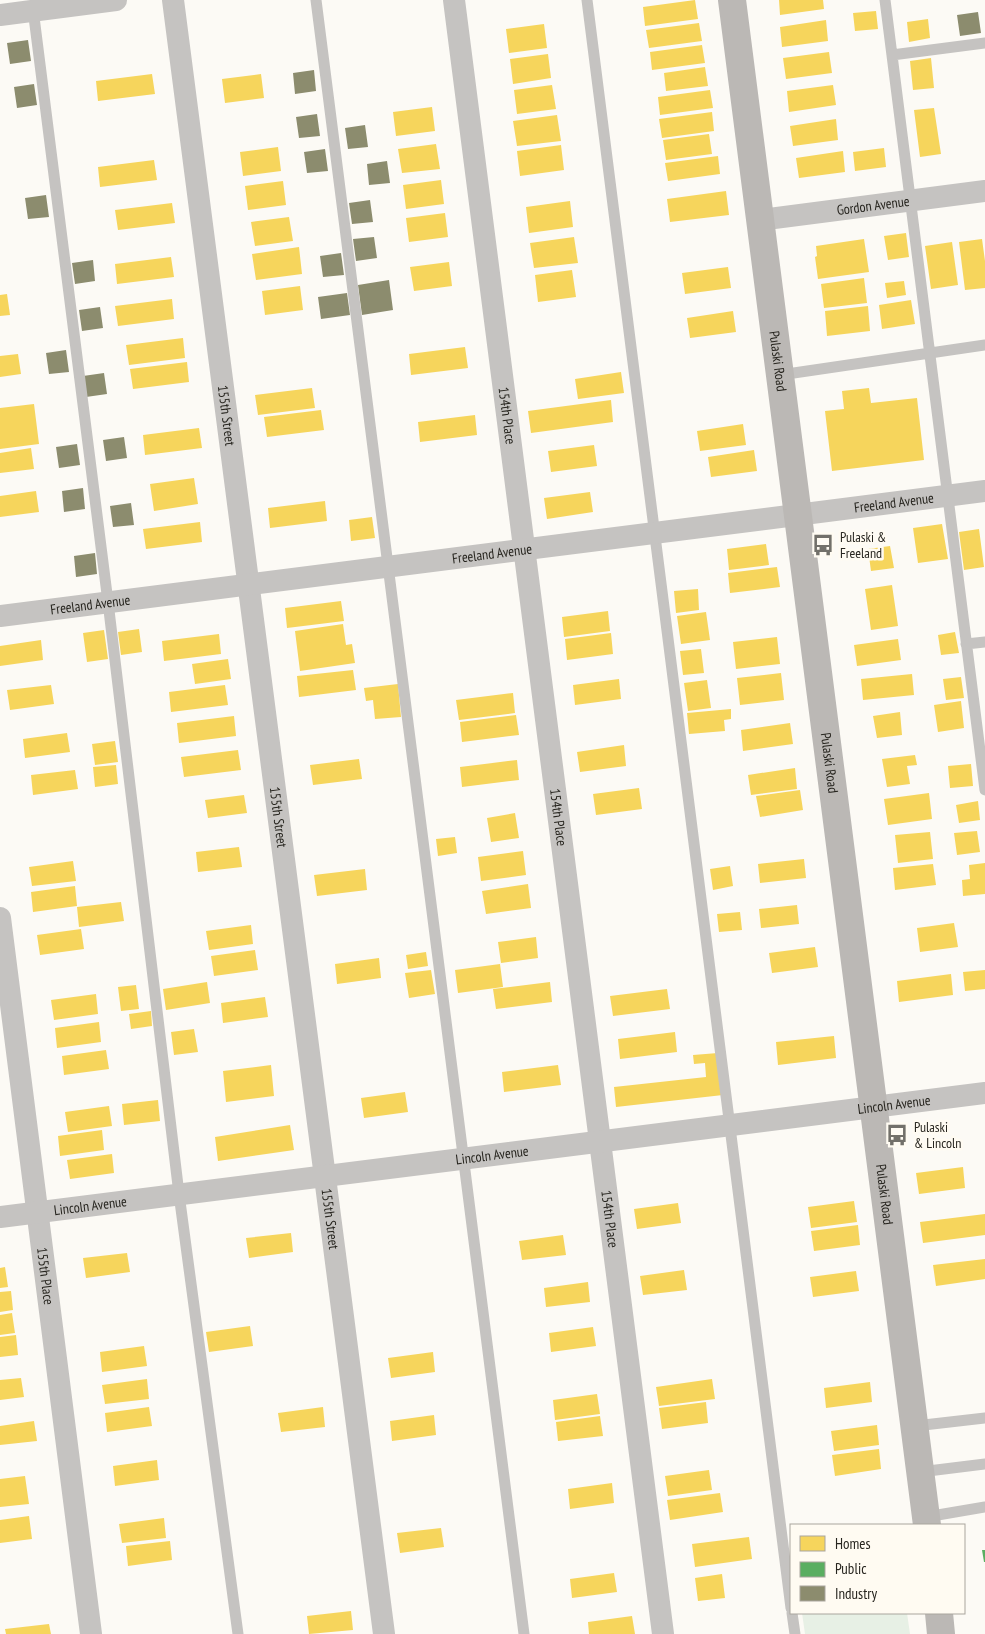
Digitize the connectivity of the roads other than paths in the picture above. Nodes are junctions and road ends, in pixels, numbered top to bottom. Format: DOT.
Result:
graph roads {
  1 [pos="116,0"];
  2 [pos="172,0"];
  3 [pos="316,0"];
  4 [pos="454,0"];
  5 [pos="587,0"];
  6 [pos="732,0"];
  7 [pos="884,0"];
  8 [pos="33,5"];
  9 [pos="0,15"];
  10 [pos="985,43"];
  11 [pos="892,55"];
  12 [pos="985,191"];
  13 [pos="910,201"];
  14 [pos="760,220"];
  15 [pos="985,345"];
  16 [pos="929,352"];
  17 [pos="780,375"];
  18 [pos="985,491"];
  19 [pos="948,495"];
  20 [pos="798,515"];
  21 [pos="655,533"];
  22 [pos="524,549"];
  23 [pos="388,566"];
  24 [pos="248,584"];
  25 [pos="108,602"];
  26 [pos="0,616"];
  27 [pos="985,642"];
  28 [pos="966,644"];
  29 [pos="985,790"];
  30 [pos="0,926"];
  31 [pos="985,1093"];
  32 [pos="874,1107"];
  33 [pos="730,1125"];
  34 [pos="600,1141"];
  35 [pos="464,1158"];
  36 [pos="325,1176"];
  37 [pos="179,1194"];
  38 [pos="38,1212"];
  39 [pos="0,1217"];
  40 [pos="985,1418"];
  41 [pos="915,1426"];
  42 [pos="985,1464"];
  43 [pos="920,1472"];
  44 [pos="985,1507"];
  45 [pos="927,1521"];
  46 [pos="790,1600"];
  47 [pos="792,1614"];
  48 [pos="938,1614"];
  49 [pos="91,1634"];
  50 [pos="238,1634"];
  51 [pos="384,1634"];
  52 [pos="524,1634"];
  53 [pos="662,1634"];
  54 [pos="795,1634"];
  55 [pos="941,1634"];
  1 -- 8 [label="street"];
  2 -- 24 [label="street, 155th Street"];
  3 -- 23 [label="lane"];
  4 -- 22 [label="street, 154th Place"];
  5 -- 21 [label="lane"];
  6 -- 14 [label="street, Pulaski Road"];
  7 -- 11 [label="lane"];
  8 -- 9 [label="street"];
  8 -- 25 [label="lane"];
  10 -- 11 [label="lane"];
  11 -- 13 [label="lane"];
  12 -- 13 [label="street, Gordon Avenue"];
  13 -- 14 [label="street, Gordon Avenue"];
  13 -- 16 [label="lane"];
  14 -- 17 [label="street, Pulaski Road"];
  15 -- 16 [label="lane"];
  16 -- 17 [label="lane"];
  16 -- 19 [label="lane"];
  17 -- 20 [label="street, Pulaski Road"];
  18 -- 19 [label="street, Freeland Avenue"];
  19 -- 20 [label="street, Freeland Avenue"];
  19 -- 28 [label="lane"];
  20 -- 21 [label="street, Freeland Avenue"];
  20 -- 32 [label="street, Pulaski Road"];
  21 -- 22 [label="street, Freeland Avenue"];
  21 -- 33 [label="lane"];
  22 -- 23 [label="street, Freeland Avenue"];
  22 -- 34 [label="street, 154th Place"];
  23 -- 24 [label="street, Freeland Avenue"];
  23 -- 35 [label="lane"];
  24 -- 25 [label="street, Freeland Avenue"];
  24 -- 36 [label="street, 155th Street"];
  25 -- 26 [label="street, Freeland Avenue"];
  25 -- 37 [label="lane"];
  27 -- 28 [label="lane"];
  28 -- 29 [label="lane"];
  30 -- 38 [label="street, 155th Place"];
  31 -- 32 [label="street, Lincoln Avenue"];
  32 -- 33 [label="street, Lincoln Avenue"];
  32 -- 41 [label="street, Pulaski Road"];
  33 -- 34 [label="street, Lincoln Avenue"];
  33 -- 46 [label="lane"];
  34 -- 35 [label="street, Lincoln Avenue"];
  34 -- 53 [label="street, 154th Place"];
  35 -- 36 [label="street, Lincoln Avenue"];
  35 -- 52 [label="lane"];
  36 -- 37 [label="street, Lincoln Avenue"];
  36 -- 51 [label="street, 155th Street"];
  37 -- 38 [label="street, Lincoln Avenue"];
  37 -- 50 [label="lane"];
  38 -- 39 [label="street, Lincoln Avenue"];
  38 -- 49 [label="street, 155th Place"];
  40 -- 41 [label="lane"];
  41 -- 43 [label="street, Pulaski Road"];
  42 -- 43 [label="lane"];
  43 -- 45 [label="street, Pulaski Road"];
  44 -- 45 [label="lane"];
  47 -- 54 [label="lane"];
  48 -- 55 [label="street"];
}
